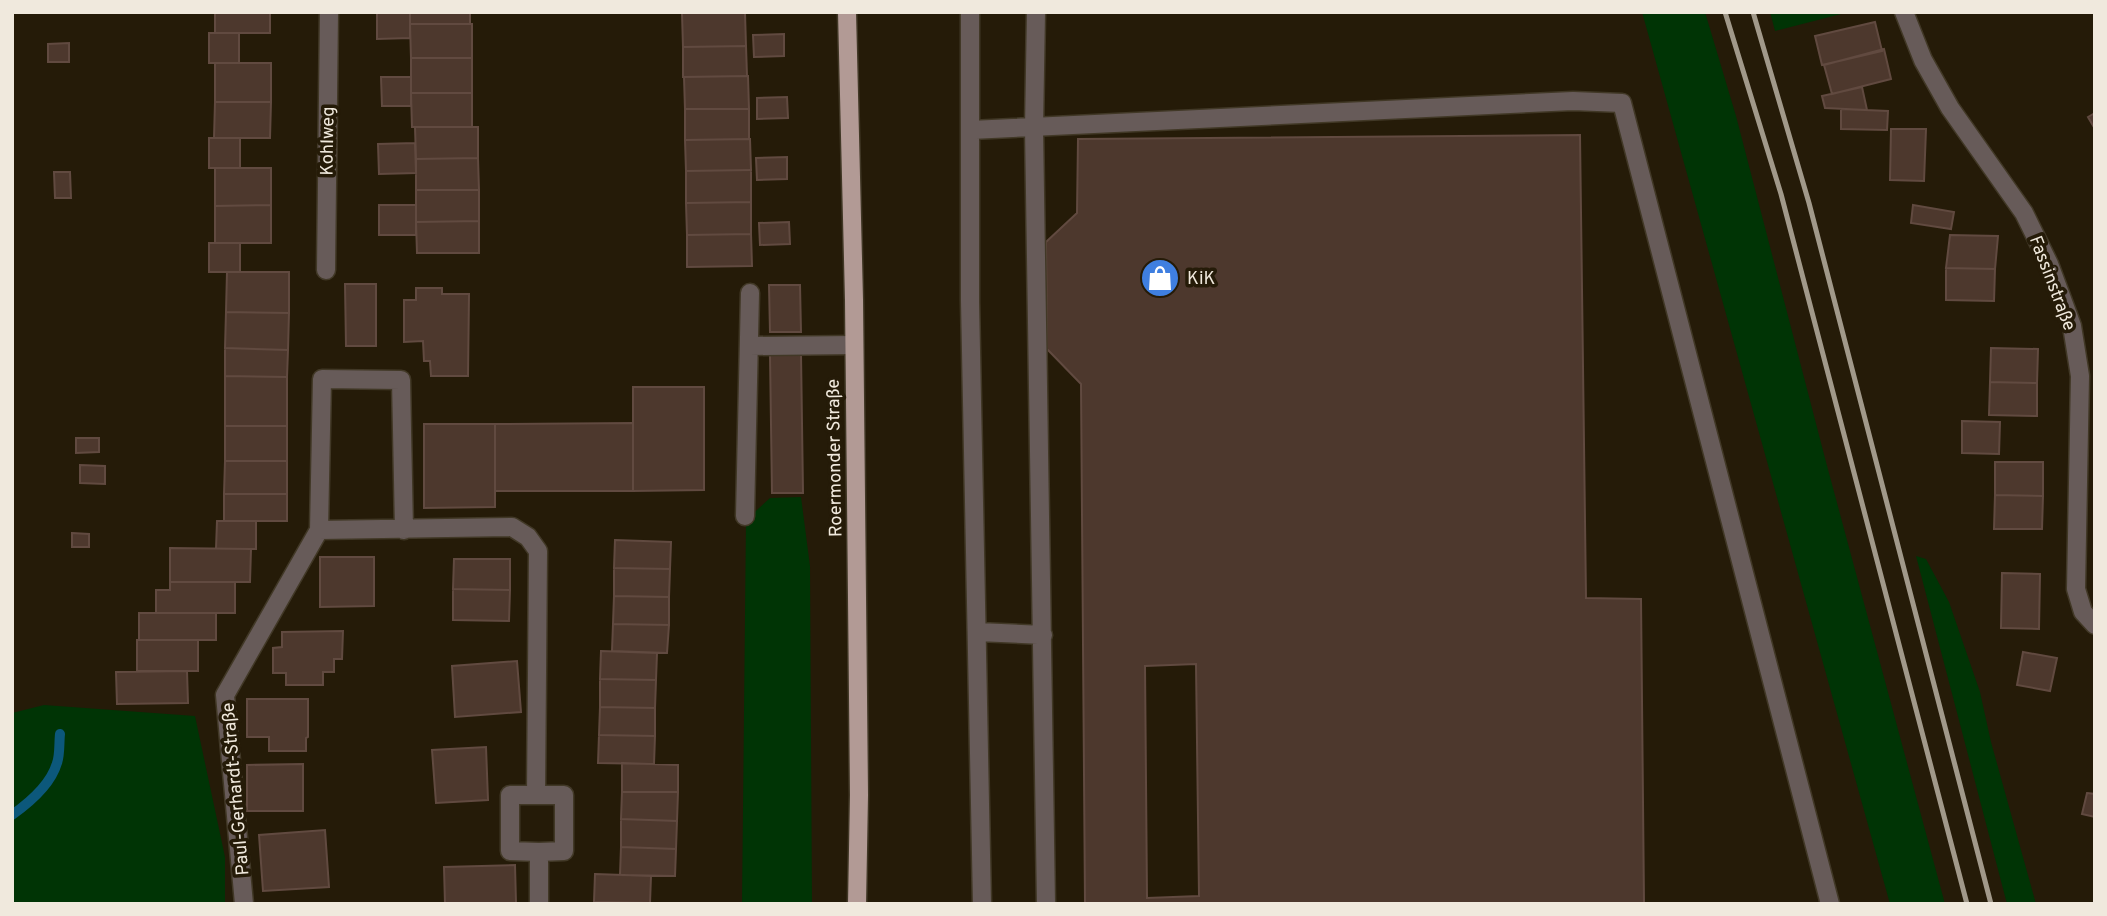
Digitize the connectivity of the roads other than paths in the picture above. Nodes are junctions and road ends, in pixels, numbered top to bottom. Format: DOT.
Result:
graph roads {
  1 [pos="329,12"];
  2 [pos="847,12"];
  3 [pos="970,12"];
  4 [pos="1036,12"];
  5 [pos="1904,12"];
  6 [pos="1034,128"];
  7 [pos="971,130"];
  8 [pos="326,270"];
  9 [pos="750,293"];
  10 [pos="853,345"];
  11 [pos="750,346"];
  12 [pos="745,516"];
  13 [pos="319,530"];
  14 [pos="404,530"];
  15 [pos="2095,625"];
  16 [pos="978,632"];
  17 [pos="1043,635"];
  18 [pos="536,795"];
  19 [pos="539,852"];
  20 [pos="244,904"];
  21 [pos="539,904"];
  22 [pos="857,904"];
  23 [pos="982,904"];
  24 [pos="1046,904"];
  25 [pos="1830,904"];
  1 -- 8 [label="street, Kohlweg"];
  2 -- 10 [label="main road, Roermonder Straße"];
  3 -- 7 [label="street"];
  4 -- 6 [label="street"];
  5 -- 15 [label="street, Fassinstraße"];
  6 -- 7 [label="street"];
  6 -- 17 [label="street"];
  6 -- 25 [label="street"];
  7 -- 16 [label="street"];
  9 -- 11 [label="street"];
  10 -- 11 [label="street"];
  10 -- 22 [label="main road, Roermonder Straße"];
  11 -- 12 [label="street"];
  13 -- 14 [label="street"];
  13 -- 14 [label="street, Paul-Gerhardt-Straße"];
  13 -- 20 [label="street, Paul-Gerhardt-Straße"];
  14 -- 18 [label="street"];
  16 -- 17 [label="street"];
  16 -- 23 [label="street"];
  17 -- 24 [label="street"];
  18 -- 19 [label="street"];
  18 -- 19 [label="street"];
  19 -- 21 [label="street"];
}
